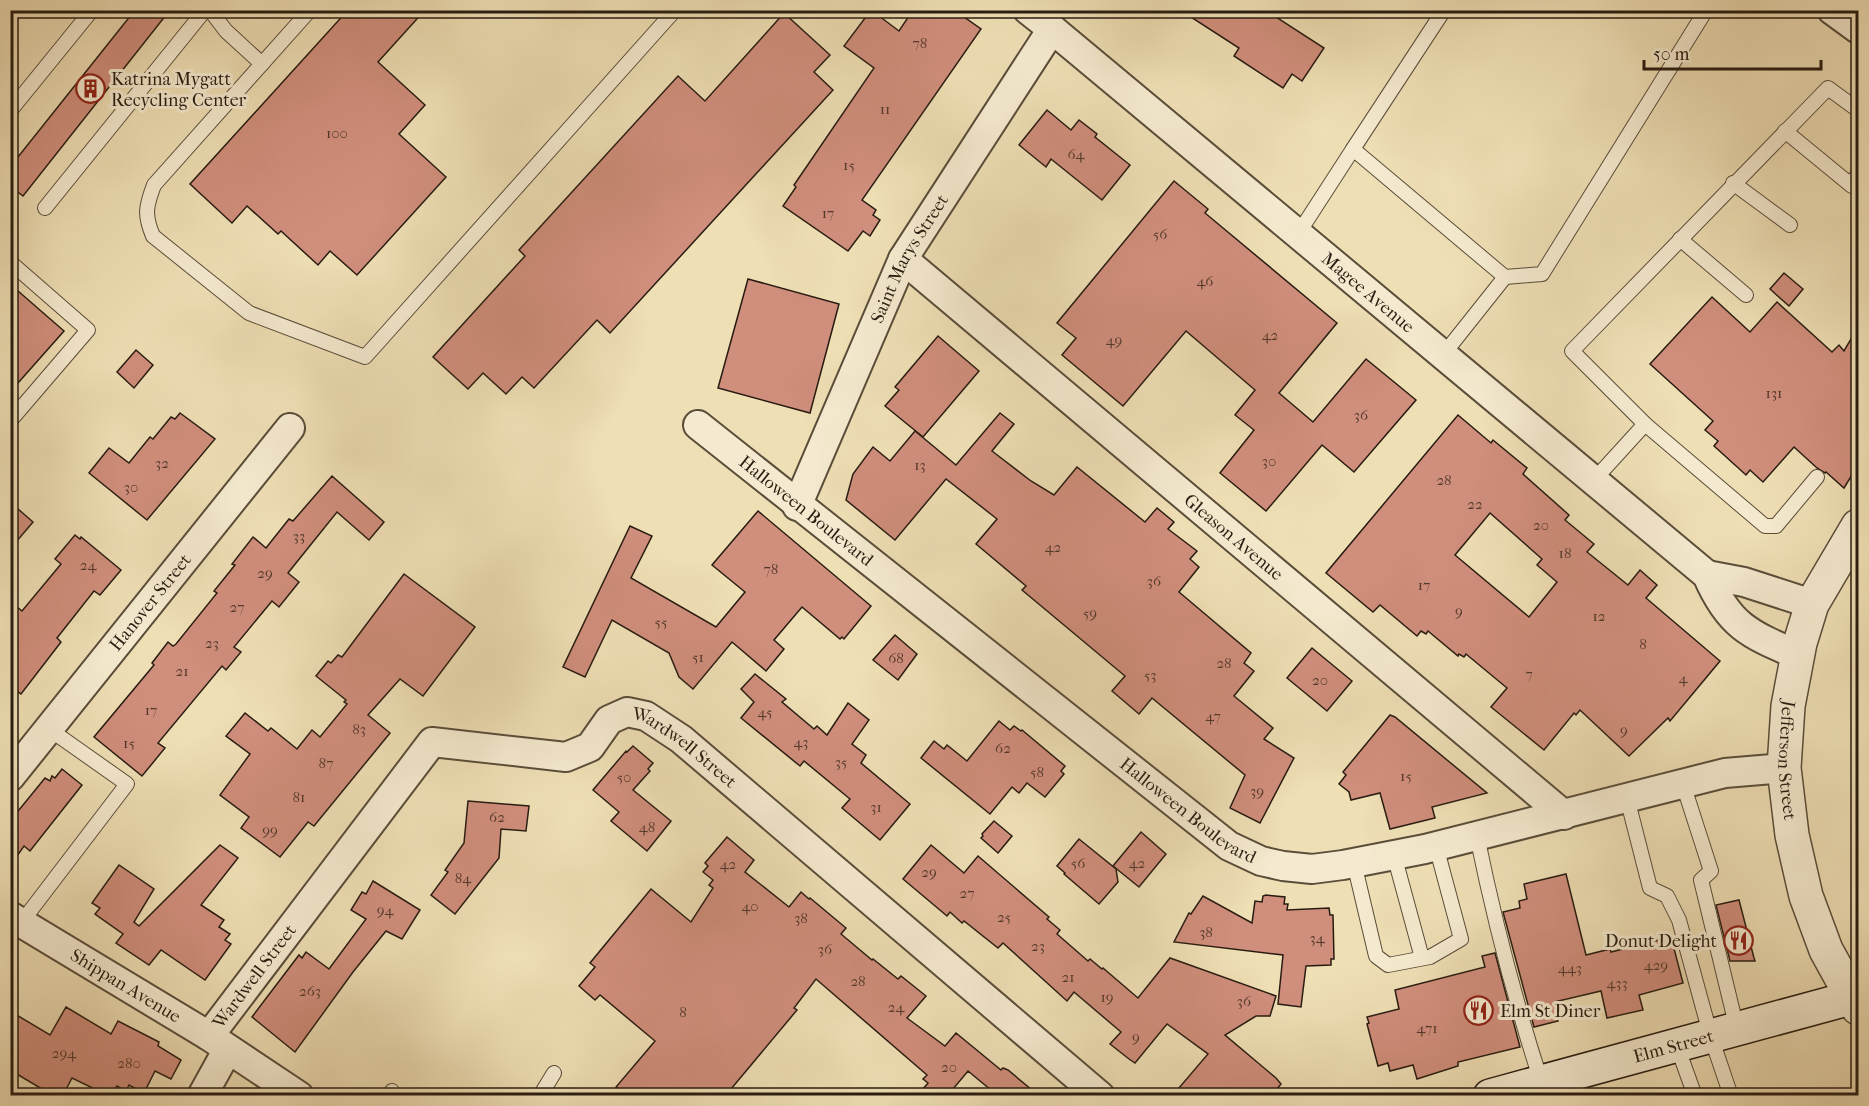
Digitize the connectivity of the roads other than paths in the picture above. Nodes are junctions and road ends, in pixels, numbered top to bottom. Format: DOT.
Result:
graph roads {
  1 [pos="92,10"];
  2 [pos="205,10"];
  3 [pos="210,10"];
  4 [pos="310,10"];
  5 [pos="675,10"];
  6 [pos="1028,10"];
  7 [pos="1444,10"];
  8 [pos="1706,10"];
  9 [pos="1832,10"];
  10 [pos="1052,29"];
  11 [pos="1858,29"];
  12 [pos="262,63"];
  13 [pos="1858,110"];
  14 [pos="10,111"];
  15 [pos="1785,131"];
  16 [pos="1353,150"];
  17 [pos="1858,173"];
  18 [pos="1733,183"];
  19 [pos="45,208"];
  20 [pos="1790,225"];
  21 [pos="1298,234"];
  22 [pos="1680,238"];
  23 [pos="903,259"];
  24 [pos="10,262"];
  25 [pos="1505,277"];
  26 [pos="1746,295"];
  27 [pos="1443,354"];
  28 [pos="10,421"];
  29 [pos="1645,424"];
  30 [pos="698,425"];
  31 [pos="290,428"];
  32 [pos="1817,477"];
  33 [pos="1594,480"];
  34 [pos="797,506"];
  35 [pos="1858,526"];
  36 [pos="1707,575"];
  37 [pos="1812,604"];
  38 [pos="1798,656"];
  39 [pos="49,729"];
  40 [pos="1784,768"];
  41 [pos="10,777"];
  42 [pos="1683,784"];
  43 [pos="1627,798"];
  44 [pos="1564,815"];
  45 [pos="1477,836"];
  46 [pos="1436,846"];
  47 [pos="1394,855"];
  48 [pos="1354,863"];
  49 [pos="16,920"];
  50 [pos="1422,958"];
  51 [pos="1857,1000"];
  52 [pos="1724,1033"];
  53 [pos="219,1042"];
  54 [pos="1677,1046"];
  55 [pos="554,1073"];
  56 [pos="1515,1090"];
  57 [pos="202,1095"];
  58 [pos="299,1095"];
  59 [pos="540,1095"];
  60 [pos="1100,1095"];
  61 [pos="1695,1095"];
  62 [pos="1731,1095"];
  1 -- 14 [label="lane"];
  2 -- 19 [label="lane"];
  3 -- 12 [label="lane"];
  4 -- 12 [label="lane"];
  5 -- 12 [label="lane"];
  6 -- 10 [label="street, Magee Avenue"];
  7 -- 16 [label="lane"];
  8 -- 25 [label="lane"];
  9 -- 11 [label="street"];
  10 -- 21 [label="street, Magee Avenue"];
  10 -- 23 [label="street, Saint Marys Street"];
  13 -- 15 [label="lane"];
  15 -- 17 [label="lane"];
  15 -- 18 [label="lane"];
  16 -- 21 [label="lane"];
  16 -- 25 [label="lane"];
  18 -- 20 [label="lane"];
  18 -- 22 [label="lane"];
  21 -- 27 [label="street, Magee Avenue"];
  22 -- 26 [label="lane"];
  22 -- 29 [label="lane"];
  23 -- 34 [label="street, Saint Marys Street"];
  23 -- 44 [label="street, Gleason Avenue"];
  24 -- 28 [label="lane"];
  25 -- 27 [label="lane"];
  27 -- 33 [label="street, Magee Avenue"];
  29 -- 32 [label="lane"];
  29 -- 33 [label="lane"];
  30 -- 34 [label="street, Halloween Boulevard"];
  31 -- 39 [label="street, Hanover Street"];
  33 -- 36 [label="street, Magee Avenue"];
  34 -- 48 [label="street, Halloween Boulevard"];
  35 -- 37 [label="street, Jefferson Street"];
  36 -- 37 [label="street, Magee Avenue"];
  36 -- 38 [label="street, Magee Avenue"];
  37 -- 38 [label="street, Jefferson Street"];
  38 -- 40 [label="street, Jefferson Street"];
  39 -- 41 [label="street, Hanover Street"];
  39 -- 49 [label="lane"];
  40 -- 42 [label="street, Halloween Boulevard"];
  40 -- 51 [label="street, Jefferson Street"];
  42 -- 43 [label="street, Halloween Boulevard"];
  42 -- 52 [label="lane"];
  43 -- 44 [label="street, Halloween Boulevard"];
  43 -- 52 [label="lane"];
  44 -- 45 [label="street, Halloween Boulevard"];
  45 -- 46 [label="street, Halloween Boulevard"];
  45 -- 56 [label="lane"];
  46 -- 47 [label="street, Halloween Boulevard"];
  46 -- 50 [label="lane"];
  47 -- 48 [label="street, Halloween Boulevard"];
  47 -- 50 [label="lane"];
  48 -- 50 [label="lane"];
  49 -- 53 [label="street, Shippan Avenue"];
  51 -- 52 [label="street, Elm Street"];
  52 -- 54 [label="street, Elm Street"];
  52 -- 62 [label="lane"];
  53 -- 57 [label="street, Wardwell Street"];
  53 -- 58 [label="street, Shippan Avenue"];
  53 -- 60 [label="street, Wardwell Street"];
  54 -- 56 [label="street, Elm Street"];
  54 -- 61 [label="lane"];
  55 -- 59 [label="lane"];
}
